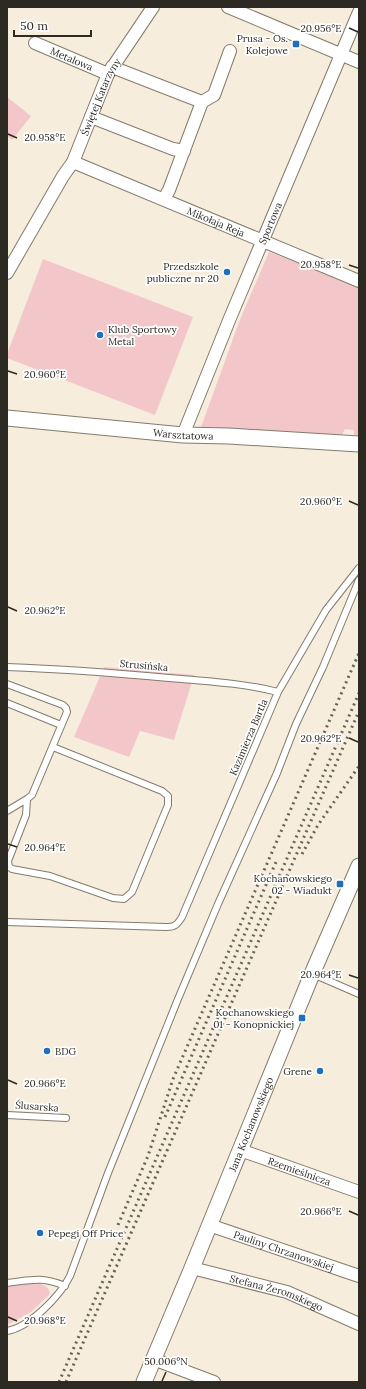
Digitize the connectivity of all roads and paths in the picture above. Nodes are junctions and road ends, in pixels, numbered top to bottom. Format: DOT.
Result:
graph roads {
  1 [pos="153,7"];
  2 [pos="228,7"];
  3 [pos="359,12"];
  4 [pos="35,43"];
  5 [pos="230,51"];
  6 [pos="341,54"];
  7 [pos="359,62"];
  8 [pos="110,71"];
  9 [pos="202,102"];
  10 [pos="91,117"];
  11 [pos="184,151"];
  12 [pos="73,162"];
  13 [pos="164,199"];
  14 [pos="263,240"];
  15 [pos="7,273"];
  16 [pos="359,281"];
  17 [pos="7,418"];
  18 [pos="183,435"];
  19 [pos="359,444"];
  20 [pos="359,568"];
  21 [pos="359,580"];
  22 [pos="7,667"];
  23 [pos="7,684"];
  24 [pos="278,692"];
  25 [pos="7,703"];
  26 [pos="61,725"];
  27 [pos="53,747"];
  28 [pos="28,800"];
  29 [pos="7,811"];
  30 [pos="359,866"];
  31 [pos="7,922"];
  32 [pos="312,974"];
  33 [pos="359,994"];
  34 [pos="7,1114"];
  35 [pos="66,1118"];
  36 [pos="240,1150"];
  37 [pos="359,1192"];
  38 [pos="209,1225"];
  39 [pos="192,1268"];
  40 [pos="359,1276"];
  41 [pos="7,1283"];
  42 [pos="65,1286"];
  43 [pos="359,1324"];
  44 [pos="7,1331"];
  45 [pos="153,1359"];
  46 [pos="144,1382"];
  47 [pos="214,1382"];
  1 -- 8 [label="street, Świętej Katarzyny"];
  2 -- 6 [label="street"];
  3 -- 6 [label="street, Sportowa"];
  4 -- 8 [label="street, Metalowa"];
  5 -- 9 [label="street"];
  6 -- 7 [label="street"];
  6 -- 14 [label="street, Sportowa"];
  8 -- 9 [label="street, Metalowa"];
  8 -- 10 [label="street, Świętej Katarzyny"];
  9 -- 11 [label="street"];
  10 -- 11 [label="street"];
  10 -- 12 [label="street, Świętej Katarzyny"];
  11 -- 13 [label="street"];
  12 -- 13 [label="street, Mikołaja Reja"];
  12 -- 15 [label="street, Świętej Katarzyny"];
  13 -- 14 [label="street, Mikołaja Reja"];
  14 -- 16 [label="street, Mikołaja Reja"];
  14 -- 18 [label="street, Sportowa"];
  17 -- 18 [label="street, Warsztatowa"];
  18 -- 19 [label="street, Warsztatowa"];
  20 -- 24 [label="lane, Kazimierza Bartla"];
  21 -- 42 [label="lane"];
  22 -- 24 [label="lane, Strusińska"];
  23 -- 26 [label="lane"];
  24 -- 31 [label="lane, Kazimierza Bartla"];
  25 -- 26 [label="lane"];
  26 -- 27 [label="lane"];
  27 -- 28 [label="lane"];
  27 -- 28 [label="lane"];
  28 -- 29 [label="lane"];
  30 -- 32 [label="street, Jana Kochanowskiego"];
  32 -- 33 [label="lane"];
  32 -- 36 [label="street, Jana Kochanowskiego"];
  34 -- 35 [label="lane, Ślusarska"];
  36 -- 37 [label="street, Rzemieślnicza"];
  36 -- 38 [label="street, Jana Kochanowskiego"];
  38 -- 39 [label="street, Jana Kochanowskiego"];
  38 -- 40 [label="street, Pauliny Chrzanowskiej"];
  39 -- 43 [label="street, Stefana Żeromskiego"];
  39 -- 45 [label="street, Jana Kochanowskiego"];
  41 -- 42 [label="lane"];
  42 -- 44 [label="lane"];
  45 -- 46 [label="street, Jana Kochanowskiego"];
  45 -- 47 [label="street"];
}
